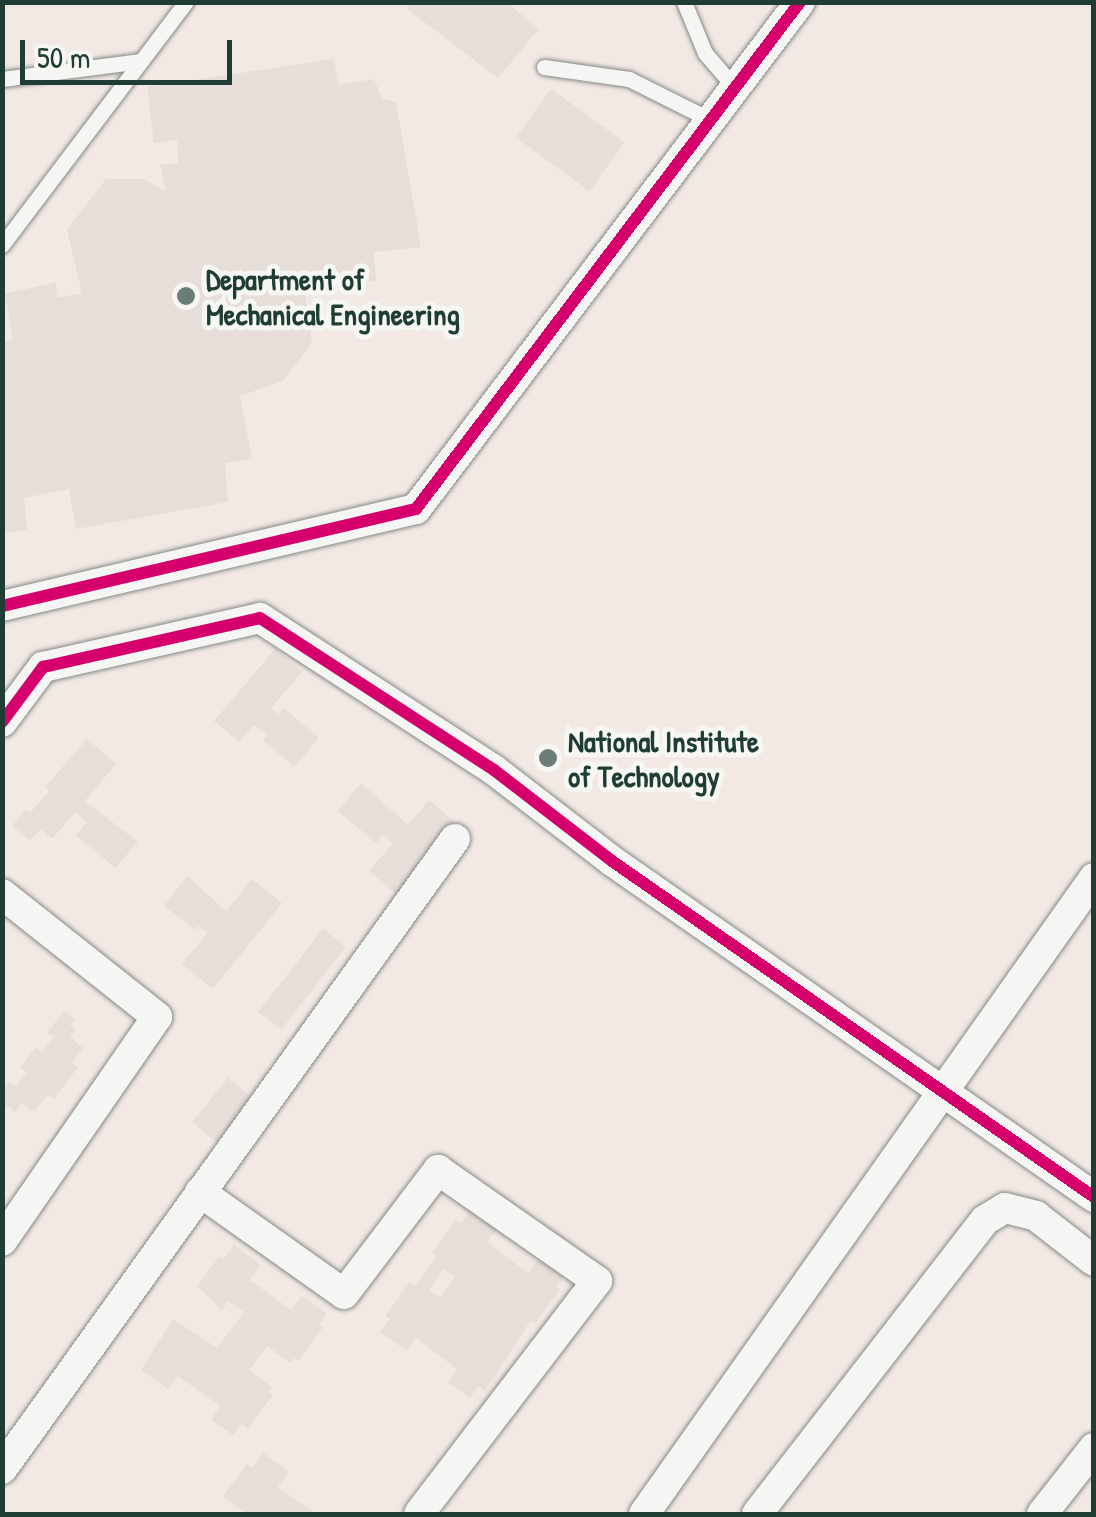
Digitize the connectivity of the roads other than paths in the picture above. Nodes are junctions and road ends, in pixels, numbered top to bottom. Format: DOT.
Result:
graph roads {
  1 [pos="186,2"];
  2 [pos="684,2"];
  3 [pos="800,2"];
  4 [pos="141,61"];
  5 [pos="544,67"];
  6 [pos="2,80"];
  7 [pos="735,88"];
  8 [pos="711,120"];
  9 [pos="2,246"];
  10 [pos="2,606"];
  11 [pos="2,722"];
  12 [pos="455,839"];
  13 [pos="1094,878"];
  14 [pos="2,894"];
  15 [pos="940,1091"];
  16 [pos="200,1192"];
  17 [pos="1094,1197"];
  18 [pos="2,1241"];
  19 [pos="1094,1260"];
  20 [pos="1094,1448"];
  21 [pos="2,1469"];
  22 [pos="1049,1512"];
  23 [pos="420,1514"];
  24 [pos="644,1514"];
  25 [pos="757,1514"];
  1 -- 4 [label="lane"];
  2 -- 7 [label="lane"];
  3 -- 7 [label="street"];
  4 -- 6 [label="lane"];
  4 -- 9 [label="lane"];
  5 -- 8 [label="lane"];
  7 -- 8 [label="street"];
  8 -- 10 [label="street"];
  11 -- 15 [label="street"];
  12 -- 16 [label="street"];
  13 -- 15 [label="street"];
  14 -- 18 [label="street"];
  15 -- 17 [label="street"];
  15 -- 24 [label="street"];
  16 -- 21 [label="street"];
  16 -- 23 [label="street"];
  19 -- 25 [label="street"];
  20 -- 22 [label="street"];
}
